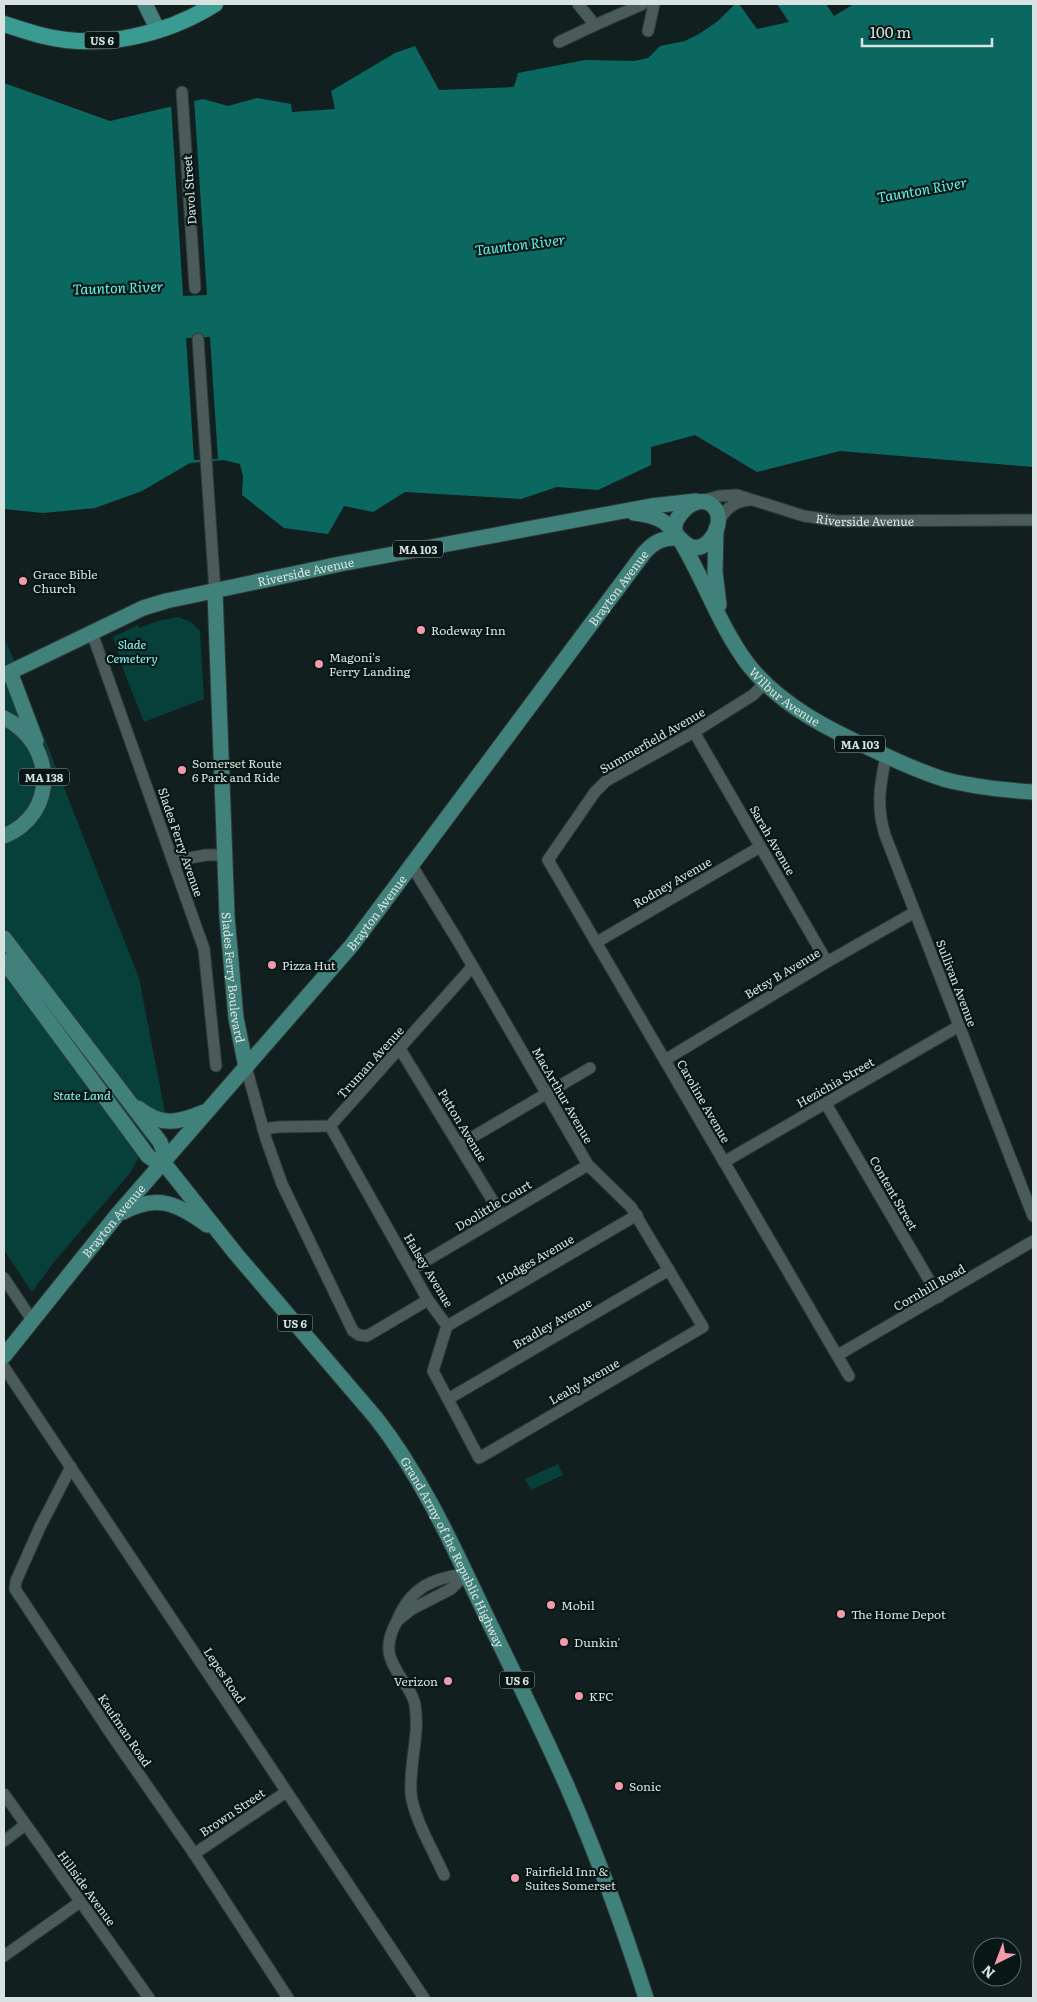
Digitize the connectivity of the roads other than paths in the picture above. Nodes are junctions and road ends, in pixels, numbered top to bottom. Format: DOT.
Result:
graph roads {
  1 [pos="145,4"];
  2 [pos="215,4"];
  3 [pos="578,4"];
  4 [pos="643,4"];
  5 [pos="654,4"];
  6 [pos="4,24"];
  7 [pos="595,25"];
  8 [pos="158,30"];
  9 [pos="648,31"];
  10 [pos="4,36"];
  11 [pos="46,36"];
  12 [pos="559,42"];
  13 [pos="182,92"];
  14 [pos="195,288"];
  15 [pos="198,339"];
  16 [pos="752,499"];
  17 [pos="698,501"];
  18 [pos="622,513"];
  19 [pos="1033,520"];
  20 [pos="718,525"];
  21 [pos="678,538"];
  22 [pos="215,592"];
  23 [pos="726,628"];
  24 [pos="92,633"];
  25 [pos="7,673"];
  26 [pos="765,683"];
  27 [pos="4,718"];
  28 [pos="694,732"];
  29 [pos="41,756"];
  30 [pos="886,756"];
  31 [pos="1033,792"];
  32 [pos="4,836"];
  33 [pos="760,847"];
  34 [pos="224,855"];
  35 [pos="548,860"];
  36 [pos="173,861"];
  37 [pos="412,866"];
  38 [pos="915,912"];
  39 [pos="4,938"];
  40 [pos="597,942"];
  41 [pos="4,961"];
  42 [pos="827,962"];
  43 [pos="473,966"];
  44 [pos="959,1026"];
  45 [pos="400,1049"];
  46 [pos="665,1060"];
  47 [pos="216,1066"];
  48 [pos="246,1067"];
  49 [pos="590,1068"];
  50 [pos="546,1093"];
  51 [pos="123,1094"];
  52 [pos="826,1104"];
  53 [pos="208,1110"];
  54 [pos="330,1126"];
  55 [pos="264,1129"];
  56 [pos="459,1144"];
  57 [pos="163,1162"];
  58 [pos="724,1162"];
  59 [pos="588,1165"];
  60 [pos="117,1215"];
  61 [pos="637,1215"];
  62 [pos="502,1216"];
  63 [pos="1033,1216"];
  64 [pos="222,1236"];
  65 [pos="1033,1241"];
  66 [pos="412,1269"];
  67 [pos="669,1270"];
  68 [pos="4,1278"];
  69 [pos="939,1297"];
  70 [pos="428,1300"];
  71 [pos="32,1320"];
  72 [pos="447,1326"];
  73 [pos="704,1327"];
  74 [pos="838,1355"];
  75 [pos="4,1356"];
  76 [pos="4,1367"];
  77 [pos="849,1376"];
  78 [pos="448,1399"];
  79 [pos="479,1458"];
  80 [pos="71,1466"];
  81 [pos="466,1574"];
  82 [pos="286,1792"];
  83 [pos="4,1794"];
  84 [pos="26,1826"];
  85 [pos="4,1841"];
  86 [pos="194,1854"];
  87 [pos="444,1875"];
  88 [pos="80,1902"];
  89 [pos="4,1956"];
  90 [pos="149,1998"];
  91 [pos="288,1998"];
  92 [pos="424,1998"];
  93 [pos="646,1998"];
  1 -- 8 [label="main road"];
  2 -- 8 [label="highway, US 6"];
  3 -- 7 [label="street"];
  4 -- 7 [label="street"];
  5 -- 9 [label="street"];
  6 -- 11 [label="highway"];
  7 -- 12 [label="street"];
  8 -- 11 [label="highway, US 6"];
  10 -- 11 [label="highway, US 6"];
  13 -- 14 [label="street, Davol Street"];
  15 -- 22 [label="street"];
  16 -- 17 [label="street, Riverside Avenue"];
  16 -- 19 [label="street, Riverside Avenue"];
  16 -- 20 [label="street"];
  17 -- 18 [label="main road, Riverside Avenue / MA 103"];
  17 -- 20 [label="main road"];
  17 -- 21 [label="main road"];
  18 -- 21 [label="main road, Riverside Avenue / MA 103"];
  18 -- 22 [label="main road, Riverside Avenue / MA 103"];
  20 -- 21 [label="main road"];
  20 -- 23 [label="main road, Wilbur Avenue / MA 103"];
  21 -- 23 [label="main road, Wilbur Avenue / MA 103"];
  21 -- 37 [label="main road, Brayton Avenue"];
  22 -- 24 [label="main road, Riverside Avenue / MA 103"];
  22 -- 34 [label="main road, Slades Ferry Boulevard"];
  23 -- 26 [label="main road, Wilbur Avenue / MA 103"];
  24 -- 25 [label="main road, Riverside Avenue / MA 103"];
  24 -- 36 [label="street, Slades Ferry Avenue"];
  25 -- 29 [label="main road"];
  26 -- 28 [label="street, Summerfield Avenue"];
  26 -- 30 [label="main road, Wilbur Avenue / MA 103"];
  27 -- 29 [label="main road, MA 138"];
  28 -- 33 [label="street, Sarah Avenue"];
  28 -- 35 [label="street, Summerfield Avenue"];
  29 -- 32 [label="main road, MA 138"];
  30 -- 31 [label="main road, Wilbur Avenue / MA 103"];
  30 -- 38 [label="street, Sullivan Avenue"];
  33 -- 40 [label="street, Rodney Avenue"];
  33 -- 42 [label="street, Sarah Avenue"];
  34 -- 36 [label="street"];
  34 -- 48 [label="main road, Slades Ferry Boulevard"];
  35 -- 40 [label="street, Caroline Avenue"];
  36 -- 47 [label="street, Slades Ferry Avenue"];
  37 -- 43 [label="street, MacArthur Avenue"];
  37 -- 48 [label="main road, Brayton Avenue"];
  38 -- 42 [label="street, Betsy B Avenue"];
  38 -- 44 [label="street, Sullivan Avenue"];
  39 -- 51 [label="main road, US 6"];
  40 -- 46 [label="street, Caroline Avenue"];
  41 -- 57 [label="main road, US 6"];
  42 -- 46 [label="street, Betsy B Avenue"];
  43 -- 45 [label="street, Truman Avenue"];
  43 -- 50 [label="street, MacArthur Avenue"];
  44 -- 52 [label="street, Hezichia Street"];
  44 -- 63 [label="street, Sullivan Avenue"];
  45 -- 54 [label="street, Truman Avenue"];
  45 -- 56 [label="street, Patton Avenue"];
  46 -- 58 [label="street, Caroline Avenue"];
  48 -- 53 [label="main road, Brayton Avenue"];
  48 -- 55 [label="street, Slades Ferry Boulevard"];
  49 -- 50 [label="street"];
  50 -- 56 [label="street"];
  50 -- 59 [label="street, MacArthur Avenue"];
  51 -- 53 [label="main road"];
  51 -- 57 [label="main road, US 6"];
  52 -- 58 [label="street, Hezichia Street"];
  52 -- 69 [label="street, Content Street"];
  53 -- 57 [label="main road, Brayton Avenue"];
  54 -- 55 [label="street"];
  54 -- 66 [label="street, Halsey Avenue"];
  55 -- 70 [label="street, Slades Ferry Boulevard"];
  56 -- 62 [label="street, Patton Avenue"];
  57 -- 60 [label="main road, Brayton Avenue"];
  57 -- 64 [label="main road, Grand Army of the Republic Highway / US 6"];
  58 -- 74 [label="street, Caroline Avenue"];
  59 -- 61 [label="street, MacArthur Avenue"];
  59 -- 62 [label="street, Doolittle Court"];
  60 -- 64 [label="main road"];
  60 -- 71 [label="main road, Brayton Avenue"];
  61 -- 67 [label="street, MacArthur Avenue"];
  61 -- 72 [label="street, Hodges Avenue"];
  62 -- 66 [label="street, Doolittle Court"];
  64 -- 81 [label="main road, Grand Army of the Republic Highway / US 6"];
  65 -- 69 [label="street, Cornhill Road"];
  66 -- 70 [label="street, Halsey Avenue"];
  67 -- 73 [label="street, MacArthur Avenue"];
  67 -- 78 [label="street, Bradley Avenue"];
  68 -- 71 [label="street"];
  69 -- 74 [label="street, Cornhill Road"];
  70 -- 72 [label="street, Halsey Avenue"];
  71 -- 75 [label="main road, Brayton Avenue"];
  72 -- 78 [label="street, Halsey Avenue"];
  73 -- 79 [label="street, Leahy Avenue"];
  74 -- 77 [label="street, Caroline Avenue"];
  76 -- 80 [label="street, Lepes Road"];
  78 -- 79 [label="street, Halsey Avenue"];
  80 -- 82 [label="street, Lepes Road"];
  80 -- 86 [label="street, Kaufman Road"];
  81 -- 87 [label="street"];
  81 -- 93 [label="main road, Grand Army of the Republic Highway / US 6"];
  82 -- 86 [label="street, Brown Street"];
  82 -- 92 [label="street, Lepes Road"];
  83 -- 84 [label="street, Hillside Avenue"];
  84 -- 85 [label="street"];
  84 -- 88 [label="street, Hillside Avenue"];
  86 -- 91 [label="street, Kaufman Road"];
  88 -- 89 [label="street"];
  88 -- 90 [label="street, Hillside Avenue"];
}
